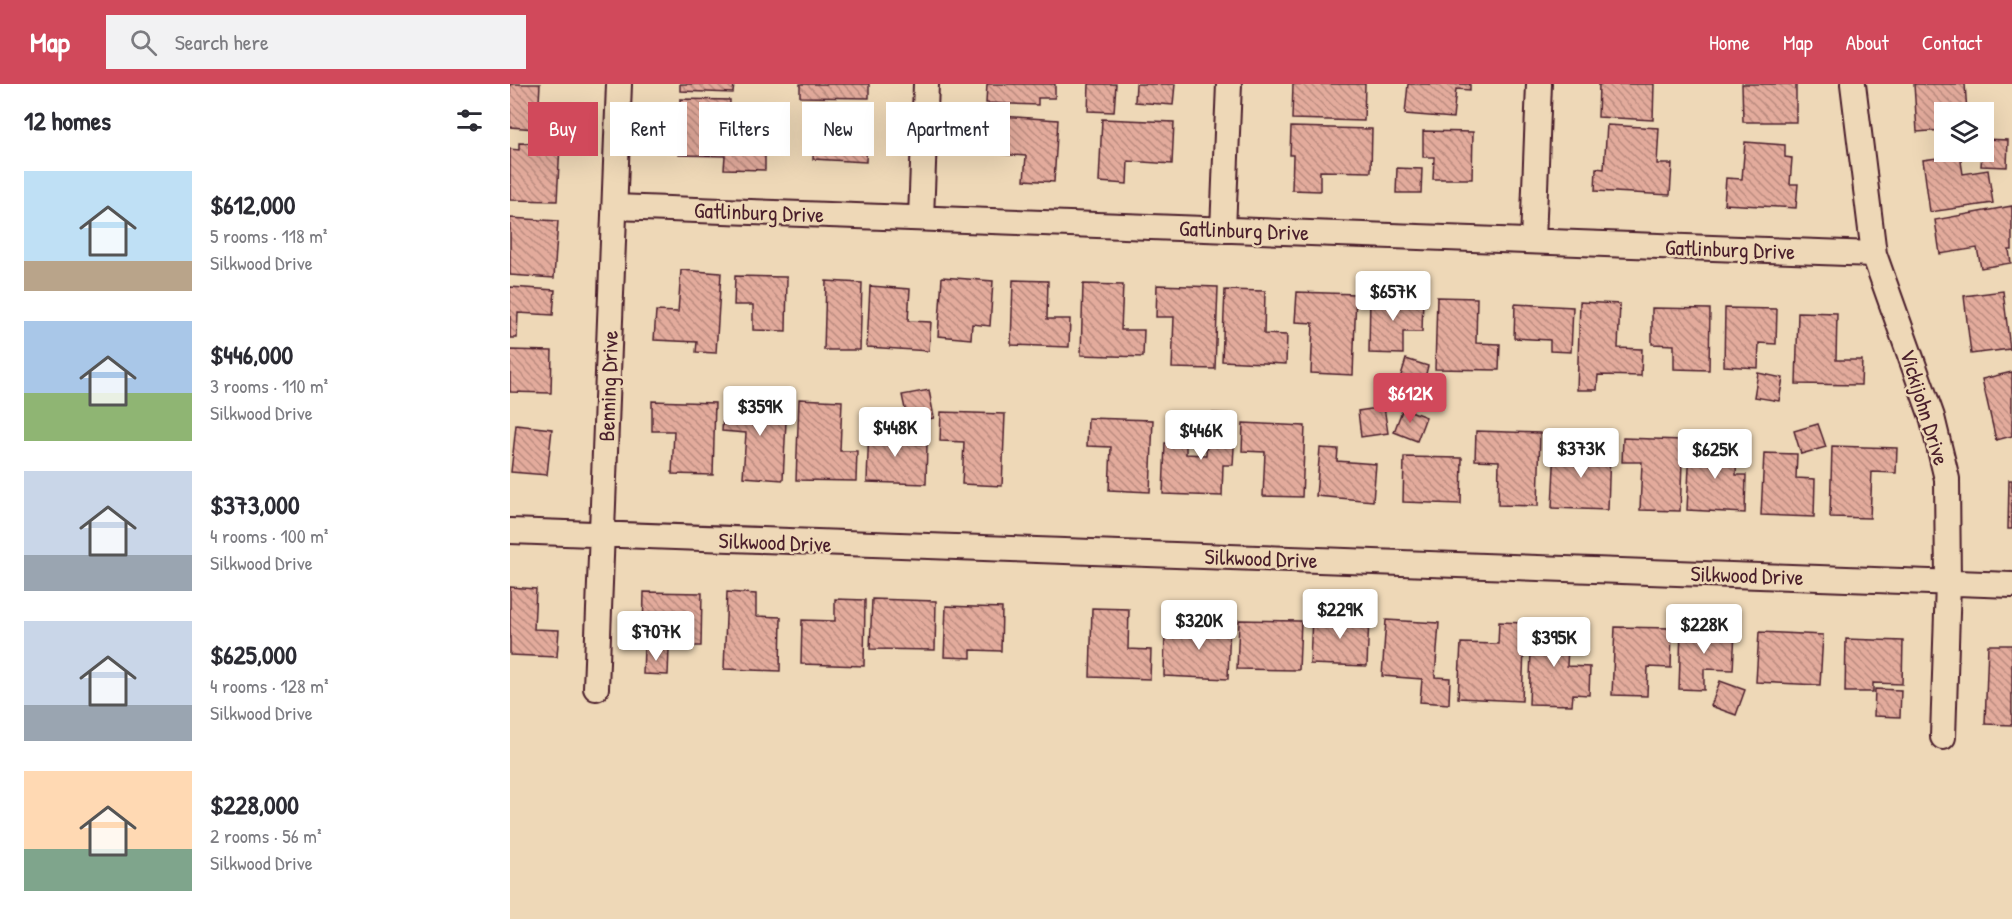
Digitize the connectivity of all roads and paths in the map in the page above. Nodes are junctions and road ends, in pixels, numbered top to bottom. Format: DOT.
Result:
graph roads {
  1 [pos="619,84"];
  2 [pos="926,84"];
  3 [pos="1229,84"];
  4 [pos="1539,84"];
  5 [pos="1853,84"];
  6 [pos="615,207"];
  7 [pos="921,218"];
  8 [pos="1223,230"];
  9 [pos="1533,241"];
  10 [pos="1874,254"];
  11 [pos="510,531"];
  12 [pos="602,536"];
  13 [pos="1948,582"];
  14 [pos="2012,585"];
  15 [pos="596,688"];
  16 [pos="1943,737"];
  1 -- 6 [label="street, Benning Drive"];
  2 -- 7 [label="street"];
  3 -- 8 [label="street"];
  4 -- 9 [label="street"];
  5 -- 10 [label="street, Vickijohn Drive"];
  6 -- 7 [label="street, Gatlinburg Drive"];
  6 -- 12 [label="street, Benning Drive"];
  7 -- 8 [label="street, Gatlinburg Drive"];
  8 -- 9 [label="street, Gatlinburg Drive"];
  9 -- 10 [label="street, Gatlinburg Drive"];
  10 -- 13 [label="street, Vickijohn Drive"];
  11 -- 12 [label="street, Silkwood Drive"];
  12 -- 13 [label="street, Silkwood Drive"];
  12 -- 15 [label="street, Benning Drive"];
  13 -- 14 [label="street, Silkwood Drive"];
  13 -- 16 [label="street, Vickijohn Drive"];
}
